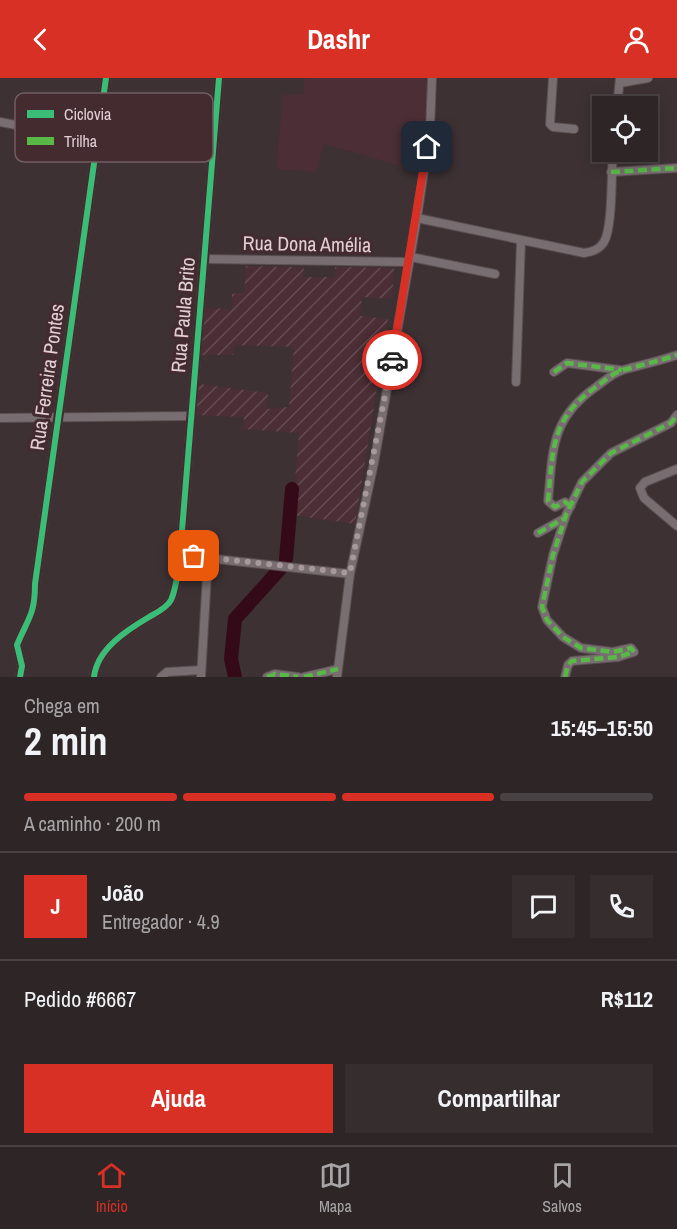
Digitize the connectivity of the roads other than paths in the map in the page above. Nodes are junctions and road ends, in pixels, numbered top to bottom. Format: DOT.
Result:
graph roads {
  1 [pos="106,78"];
  2 [pos="219,78"];
  3 [pos="432,78"];
  4 [pos="553,78"];
  5 [pos="648,78"];
  6 [pos="620,81"];
  7 [pos="104,93"];
  8 [pos="618,96"];
  9 [pos="0,122"];
  10 [pos="15,125"];
  11 [pos="574,129"];
  12 [pos="213,150"];
  13 [pos="95,162"];
  14 [pos="212,162"];
  15 [pos="612,162"];
  16 [pos="677,168"];
  17 [pos="611,172"];
  18 [pos="417,218"];
  19 [pos="521,241"];
  20 [pos="204,259"];
  21 [pos="410,260"];
  22 [pos="495,274"];
  23 [pos="677,355"];
  24 [pos="622,370"];
  25 [pos="554,372"];
  26 [pos="516,382"];
  27 [pos="677,415"];
  28 [pos="191,416"];
  29 [pos="58,417"];
  30 [pos="0,418"];
  31 [pos="677,469"];
  32 [pos="571,506"];
  33 [pos="565,518"];
  34 [pos="677,526"];
  35 [pos="538,533"];
  36 [pos="180,555"];
  37 [pos="208,558"];
  38 [pos="350,573"];
  39 [pos="338,673"];
  40 [pos="201,674"];
  41 [pos="20,677"];
  42 [pos="94,677"];
  43 [pos="161,677"];
  44 [pos="267,677"];
  45 [pos="298,677"];
  46 [pos="304,677"];
  47 [pos="565,677"];
  1 -- 7 [label="street, Rua Ferreira Pontes"];
  2 -- 12 [label="street, Rua Paula Brito"];
  3 -- 18 [label="street"];
  4 -- 11 [label="street"];
  5 -- 6 [label="street"];
  6 -- 8 [label="street"];
  9 -- 10 [label="street"];
  13 -- 29 [label="street, Rua Ferreira Pontes"];
  14 -- 20 [label="street, Rua Paula Brito"];
  15 -- 17 [label="street"];
  16 -- 17 [label="street"];
  17 -- 19 [label="street"];
  18 -- 19 [label="street"];
  18 -- 21 [label="street"];
  19 -- 26 [label="street"];
  20 -- 21 [label="street, Rua Dona Amélia"];
  20 -- 28 [label="street, Rua Paula Brito"];
  21 -- 22 [label="street, Rua Dona Amélia"];
  21 -- 38 [label="street"];
  23 -- 24 [label="street"];
  24 -- 25 [label="street"];
  24 -- 32 [label="street"];
  27 -- 32 [label="street"];
  28 -- 29 [label="street"];
  28 -- 36 [label="street, Rua Paula Brito"];
  29 -- 30 [label="street"];
  29 -- 41 [label="street, Rua Ferreira Pontes"];
  31 -- 34 [label="street"];
  32 -- 33 [label="street"];
  33 -- 35 [label="street"];
  33 -- 47 [label="street"];
  36 -- 37 [label="street"];
  36 -- 42 [label="street, Rua Paula Brito"];
  37 -- 38 [label="street"];
  37 -- 40 [label="street"];
  38 -- 39 [label="street"];
  39 -- 46 [label="street"];
  40 -- 43 [label="street"];
  44 -- 45 [label="street"];
}
